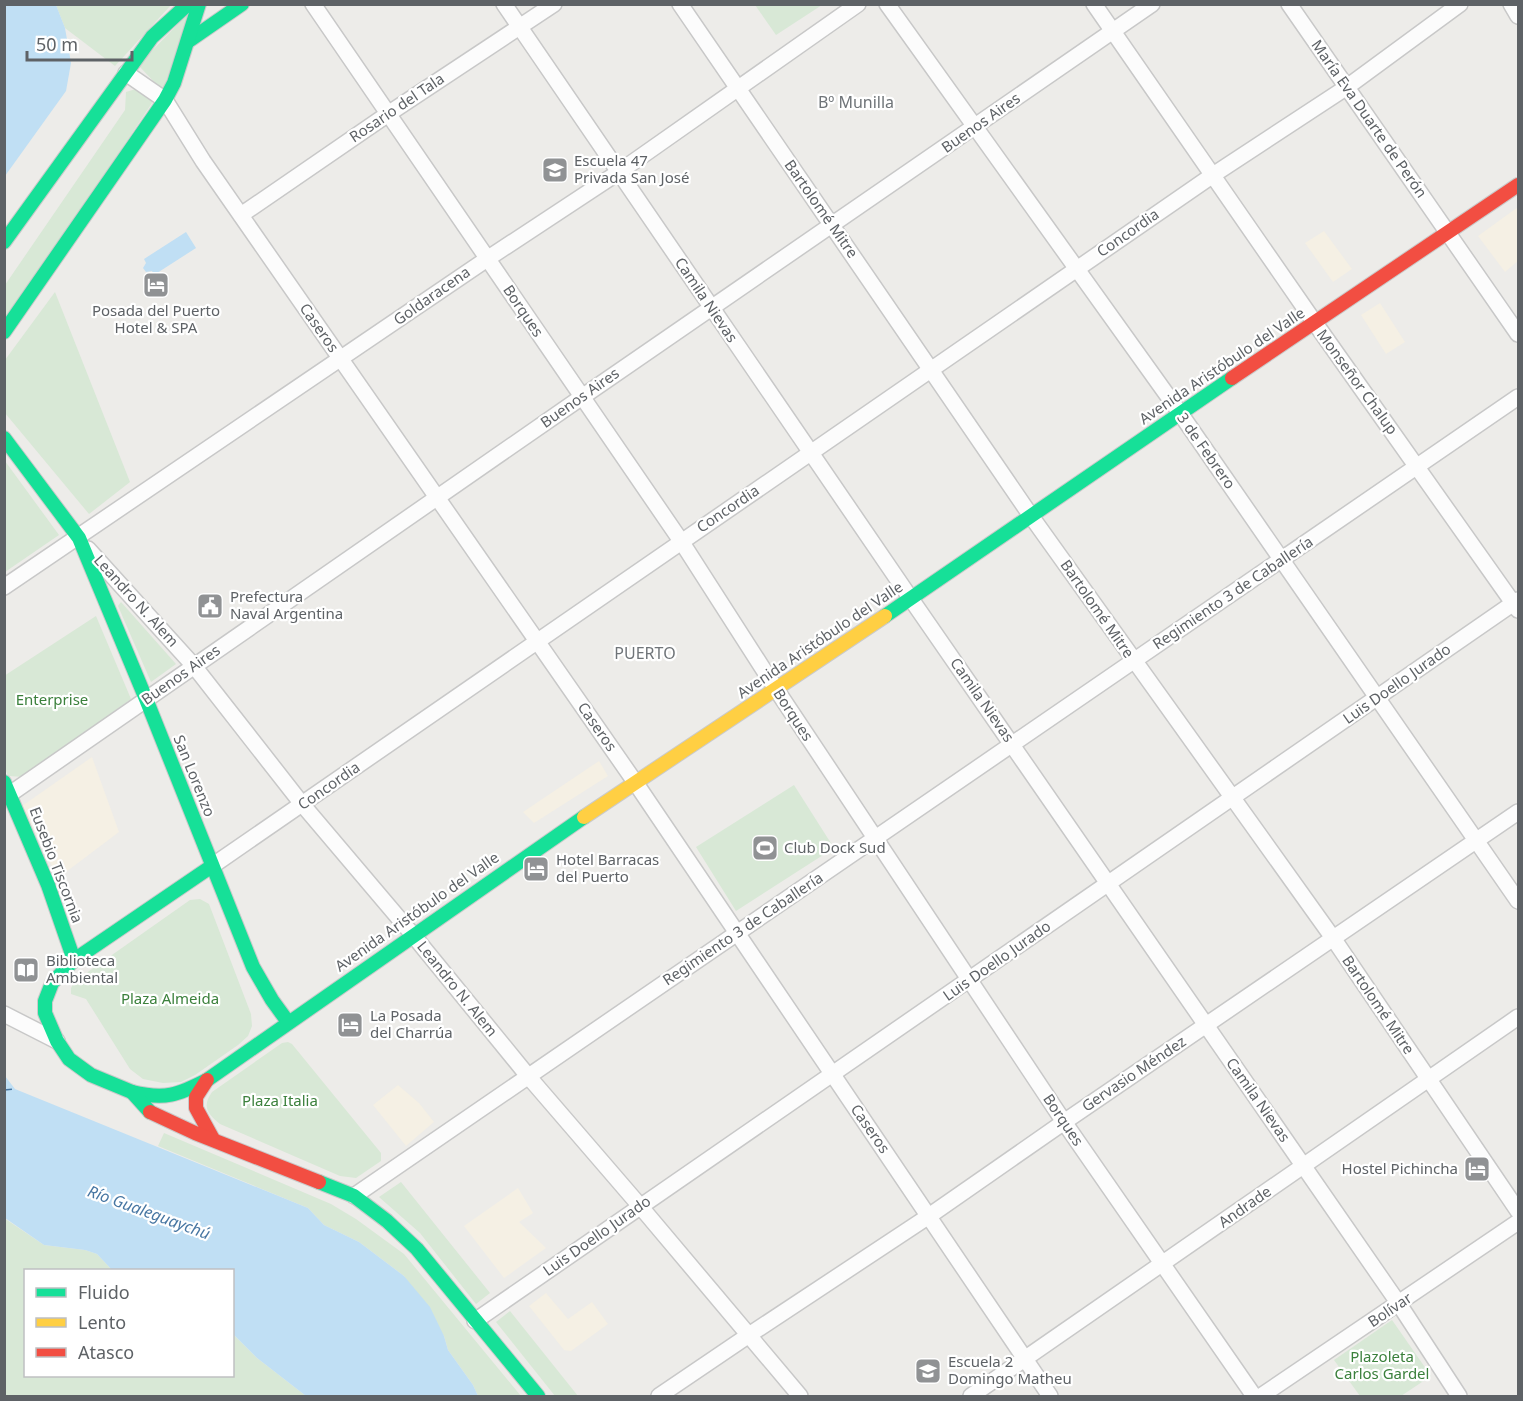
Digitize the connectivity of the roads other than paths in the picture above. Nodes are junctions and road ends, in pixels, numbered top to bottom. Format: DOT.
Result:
graph roads {
  1 [pos="188,4"];
  2 [pos="199,4"];
  3 [pos="242,4"];
  4 [pos="313,4"];
  5 [pos="504,4"];
  6 [pos="554,4"];
  7 [pos="680,4"];
  8 [pos="858,4"];
  9 [pos="887,4"];
  10 [pos="1094,4"];
  11 [pos="1152,4"];
  12 [pos="1289,4"];
  13 [pos="1460,4"];
  14 [pos="1511,4"];
  15 [pos="1518,16"];
  16 [pos="519,27"];
  17 [pos="1113,31"];
  18 [pos="189,40"];
  19 [pos="126,73"];
  20 [pos="1347,87"];
  21 [pos="738,88"];
  22 [pos="165,100"];
  23 [pos="388,114"];
  24 [pos="975,127"];
  25 [pos="619,172"];
  26 [pos="1214,175"];
  27 [pos="1518,186"];
  28 [pos="241,215"];
  29 [pos="832,225"];
  30 [pos="1448,234"];
  31 [pos="4,242"];
  32 [pos="487,258"];
  33 [pos="1077,268"];
  34 [pos="712,308"];
  35 [pos="1315,323"];
  36 [pos="4,332"];
  37 [pos="1518,334"];
  38 [pos="341,359"];
  39 [pos="932,369"];
  40 [pos="582,397"];
  41 [pos="1518,397"];
  42 [pos="1180,413"];
  43 [pos="4,438"];
  44 [pos="811,453"];
  45 [pos="1417,466"];
  46 [pos="437,498"];
  47 [pos="1031,516"];
  48 [pos="79,538"];
  49 [pos="681,541"];
  50 [pos="1282,559"];
  51 [pos="4,587"];
  52 [pos="911,599"];
  53 [pos="1517,605"];
  54 [pos="537,642"];
  55 [pos="1134,661"];
  56 [pos="194,666"];
  57 [pos="776,689"];
  58 [pos="1377,697"];
  59 [pos="146,699"];
  60 [pos="1012,744"];
  61 [pos="635,782"];
  62 [pos="7,788"];
  63 [pos="1231,798"];
  64 [pos="302,804"];
  65 [pos="1518,812"];
  66 [pos="875,839"];
  67 [pos="1476,841"];
  68 [pos="212,866"];
  69 [pos="1108,884"];
  70 [pos="1518,902"];
  71 [pos="737,933"];
  72 [pos="413,935"];
  73 [pos="1332,938"];
  74 [pos="74,960"];
  75 [pos="970,980"];
  76 [pos="4,1014"];
  77 [pos="1518,1017"];
  78 [pos="288,1022"];
  79 [pos="1206,1025"];
  80 [pos="57,1041"];
  81 [pos="832,1074"];
  82 [pos="528,1076"];
  83 [pos="1429,1079"];
  84 [pos="207,1080"];
  85 [pos="132,1092"];
  86 [pos="1064,1122"];
  87 [pos="213,1139"];
  88 [pos="1303,1166"];
  89 [pos="354,1196"];
  90 [pos="640,1206"];
  91 [pos="1518,1210"];
  92 [pos="929,1216"];
  93 [pos="1518,1222"];
  94 [pos="1162,1266"];
  95 [pos="1398,1304"];
  96 [pos="475,1321"];
  97 [pos="749,1335"];
  98 [pos="1024,1359"];
  99 [pos="538,1396"];
  100 [pos="659,1396"];
  101 [pos="800,1396"];
  102 [pos="970,1396"];
  103 [pos="1050,1396"];
  104 [pos="1254,1396"];
  105 [pos="1261,1396"];
  106 [pos="1459,1396"];
  1 -- 19 [label="main road"];
  2 -- 18 [label="main road"];
  3 -- 18 [label="main road"];
  4 -- 23 [label="street, Borques"];
  5 -- 16 [label="street, Camila Nievas"];
  6 -- 16 [label="street, Rosario del Tala"];
  7 -- 21 [label="street, Bartolomé Mitre"];
  8 -- 21 [label="street, Goldaracena"];
  9 -- 24 [label="street, 3 de Febrero"];
  10 -- 17 [label="street, Monseñor Chalup"];
  11 -- 17 [label="street, Buenos Aires"];
  12 -- 20 [label="street, María Eva Duarte de Perón"];
  13 -- 20 [label="street, Concordia"];
  14 -- 15 [label="street"];
  16 -- 23 [label="street, Rosario del Tala"];
  16 -- 25 [label="street, Camila Nievas"];
  17 -- 24 [label="street, Buenos Aires"];
  17 -- 26 [label="street, Monseñor Chalup"];
  18 -- 22 [label="main road"];
  19 -- 22 [label="street, Caseros"];
  19 -- 31 [label="main road"];
  20 -- 26 [label="street, Concordia"];
  20 -- 30 [label="street, María Eva Duarte de Perón"];
  21 -- 25 [label="street, Goldaracena"];
  21 -- 29 [label="street, Bartolomé Mitre"];
  22 -- 28 [label="street, Caseros"];
  22 -- 36 [label="main road"];
  23 -- 28 [label="street, Rosario del Tala"];
  23 -- 32 [label="street, Borques"];
  24 -- 29 [label="street, Buenos Aires"];
  24 -- 33 [label="street, 3 de Febrero"];
  25 -- 32 [label="street, Goldaracena"];
  25 -- 34 [label="street, Camila Nievas"];
  26 -- 33 [label="street, Concordia"];
  26 -- 35 [label="street, Monseñor Chalup"];
  27 -- 30 [label="main road, Avenida Aristóbulo del Valle"];
  28 -- 38 [label="street, Caseros"];
  29 -- 34 [label="street, Buenos Aires"];
  29 -- 39 [label="street, Bartolomé Mitre"];
  30 -- 35 [label="main road, Avenida Aristóbulo del Valle"];
  30 -- 37 [label="street, María Eva Duarte de Perón"];
  32 -- 38 [label="street, Goldaracena"];
  32 -- 40 [label="street, Borques"];
  33 -- 39 [label="street, Concordia"];
  33 -- 42 [label="street, 3 de Febrero"];
  34 -- 40 [label="street, Buenos Aires"];
  34 -- 44 [label="street, Camila Nievas"];
  35 -- 42 [label="main road, Avenida Aristóbulo del Valle"];
  35 -- 45 [label="street, Monseñor Chalup"];
  38 -- 46 [label="street, Caseros"];
  38 -- 48 [label="street, Goldaracena"];
  39 -- 44 [label="street, Concordia"];
  39 -- 47 [label="street, Bartolomé Mitre"];
  40 -- 46 [label="street, Buenos Aires"];
  40 -- 49 [label="street, Borques"];
  41 -- 45 [label="street, Regimiento 3 de Caballería"];
  42 -- 47 [label="main road, Avenida Aristóbulo del Valle"];
  42 -- 50 [label="street, 3 de Febrero"];
  43 -- 48 [label="main road, Leandro N. Alem"];
  44 -- 49 [label="street, Concordia"];
  44 -- 52 [label="street, Camila Nievas"];
  45 -- 50 [label="street, Regimiento 3 de Caballería"];
  45 -- 53 [label="street, Monseñor Chalup"];
  46 -- 54 [label="street, Caseros"];
  46 -- 56 [label="street, Buenos Aires"];
  47 -- 52 [label="main road, Avenida Aristóbulo del Valle"];
  47 -- 55 [label="street, Bartolomé Mitre"];
  48 -- 51 [label="street, Goldaracena"];
  48 -- 56 [label="street, Leandro N. Alem"];
  48 -- 59 [label="main road, San Lorenzo"];
  49 -- 54 [label="street, Concordia"];
  49 -- 57 [label="street, Borques"];
  50 -- 55 [label="street, Regimiento 3 de Caballería"];
  50 -- 58 [label="street, 3 de Febrero"];
  52 -- 57 [label="main road, Avenida Aristóbulo del Valle"];
  52 -- 60 [label="street, Camila Nievas"];
  53 -- 58 [label="street, Luis Doello Jurado"];
  54 -- 61 [label="street, Caseros"];
  54 -- 64 [label="street, Concordia"];
  55 -- 60 [label="street, Regimiento 3 de Caballería"];
  55 -- 63 [label="street, Bartolomé Mitre"];
  56 -- 59 [label="street, Buenos Aires"];
  56 -- 64 [label="street, Leandro N. Alem"];
  57 -- 61 [label="main road, Avenida Aristóbulo del Valle"];
  57 -- 66 [label="street, Borques"];
  58 -- 63 [label="street, Luis Doello Jurado"];
  58 -- 67 [label="street, 3 de Febrero"];
  59 -- 62 [label="street, Buenos Aires"];
  59 -- 68 [label="main road, San Lorenzo"];
  60 -- 66 [label="street, Regimiento 3 de Caballería"];
  60 -- 69 [label="street, Camila Nievas"];
  61 -- 71 [label="street, Caseros"];
  61 -- 72 [label="main road, Avenida Aristóbulo del Valle"];
  62 -- 74 [label="main road, Eusebio Tiscornia"];
  63 -- 69 [label="street, Luis Doello Jurado"];
  63 -- 73 [label="street, Bartolomé Mitre"];
  64 -- 68 [label="street, Concordia"];
  64 -- 72 [label="street, Leandro N. Alem"];
  65 -- 67 [label="street, Gervasio Méndez"];
  66 -- 71 [label="street, Regimiento 3 de Caballería"];
  66 -- 75 [label="street, Borques"];
  67 -- 70 [label="street, 3 de Febrero"];
  67 -- 73 [label="street, Gervasio Méndez"];
  68 -- 74 [label="main road, Concordia"];
  68 -- 78 [label="main road, San Lorenzo"];
  69 -- 75 [label="street, Luis Doello Jurado"];
  69 -- 79 [label="street, Camila Nievas"];
  71 -- 81 [label="street, Caseros"];
  71 -- 82 [label="street, Regimiento 3 de Caballería"];
  72 -- 78 [label="main road, Avenida Aristóbulo del Valle"];
  72 -- 82 [label="street, Leandro N. Alem"];
  73 -- 79 [label="street, Gervasio Méndez"];
  73 -- 83 [label="street, Bartolomé Mitre"];
  74 -- 80 [label="main road, Concordia"];
  75 -- 81 [label="street, Luis Doello Jurado"];
  75 -- 86 [label="street, Borques"];
  76 -- 80 [label="street"];
  77 -- 83 [label="street, Andrade"];
  78 -- 84 [label="main road, Avenida Aristóbulo del Valle"];
  79 -- 86 [label="street, Gervasio Méndez"];
  79 -- 88 [label="street, Camila Nievas"];
  80 -- 85 [label="main road, Concordia"];
  81 -- 90 [label="street, Luis Doello Jurado"];
  81 -- 92 [label="street, Caseros"];
  82 -- 89 [label="street, Regimiento 3 de Caballería"];
  82 -- 90 [label="street, Leandro N. Alem"];
  83 -- 88 [label="street, Andrade"];
  83 -- 91 [label="street, Bartolomé Mitre"];
  84 -- 85 [label="main road, Avenida Aristóbulo del Valle"];
  84 -- 87 [label="main road"];
  85 -- 87 [label="main road"];
  86 -- 92 [label="street, Gervasio Méndez"];
  86 -- 94 [label="street, Borques"];
  87 -- 89 [label="main road"];
  88 -- 94 [label="street, Andrade"];
  88 -- 95 [label="street, Camila Nievas"];
  89 -- 96 [label="main road"];
  90 -- 96 [label="street, Luis Doello Jurado"];
  90 -- 97 [label="street, Leandro N. Alem"];
  92 -- 97 [label="street, Gervasio Méndez"];
  92 -- 98 [label="street, Caseros"];
  93 -- 95 [label="street, Bolívar"];
  94 -- 98 [label="street, Andrade"];
  94 -- 104 [label="street, Borques"];
  95 -- 105 [label="street, Bolívar"];
  95 -- 106 [label="street, Camila Nievas"];
  96 -- 99 [label="main road"];
  97 -- 100 [label="street, Gervasio Méndez"];
  97 -- 101 [label="street, Leandro N. Alem"];
  98 -- 102 [label="street, Andrade"];
  98 -- 103 [label="street, Caseros"];
}
